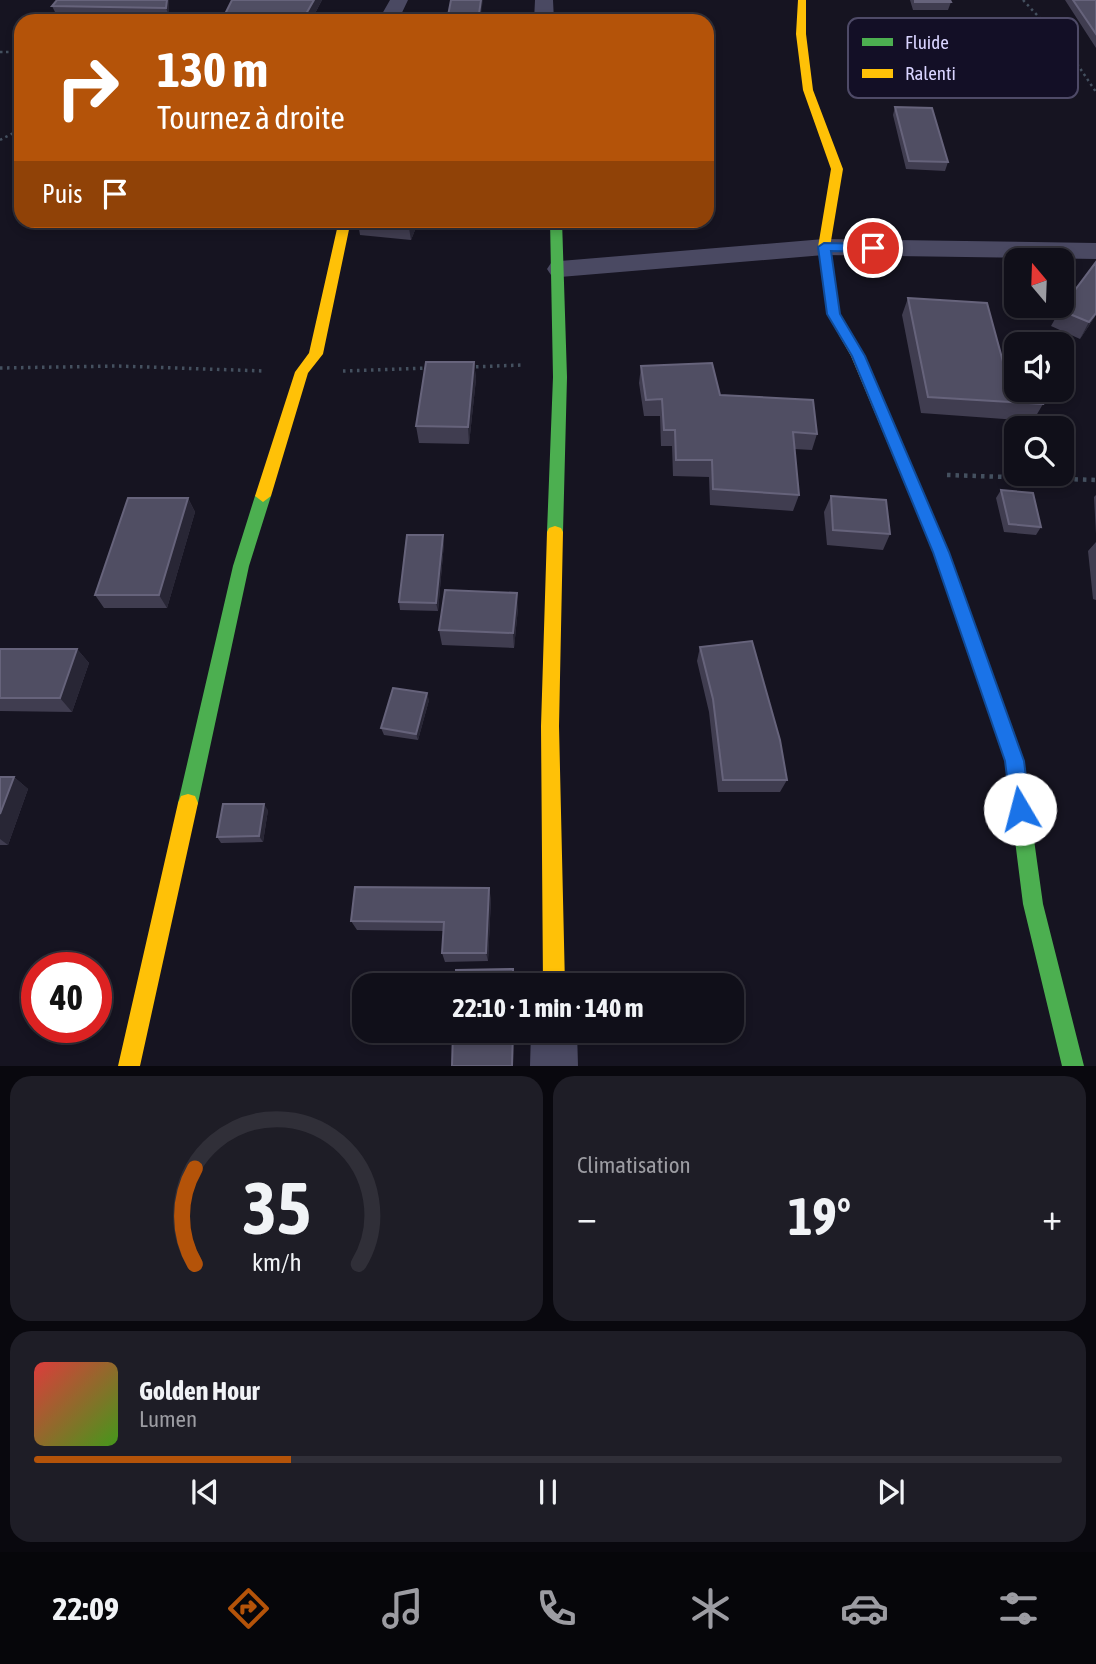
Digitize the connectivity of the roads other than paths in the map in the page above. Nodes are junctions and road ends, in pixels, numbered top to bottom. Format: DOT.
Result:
graph roads {
  1 [pos="802,0"];
  2 [pos="343,228"];
  3 [pos="557,228"];
  4 [pos="824,247"];
  5 [pos="1096,251"];
  6 [pos="560,269"];
  7 [pos="554,973"];
  8 [pos="554,1043"];
  9 [pos="129,1066"];
  10 [pos="554,1066"];
  11 [pos="1073,1066"];
  1 -- 4 [label="street"];
  2 -- 9 [label="street"];
  3 -- 6 [label="street"];
  4 -- 5 [label="street"];
  4 -- 6 [label="street"];
  4 -- 11 [label="street"];
  6 -- 7 [label="street"];
  8 -- 10 [label="street"];
}
